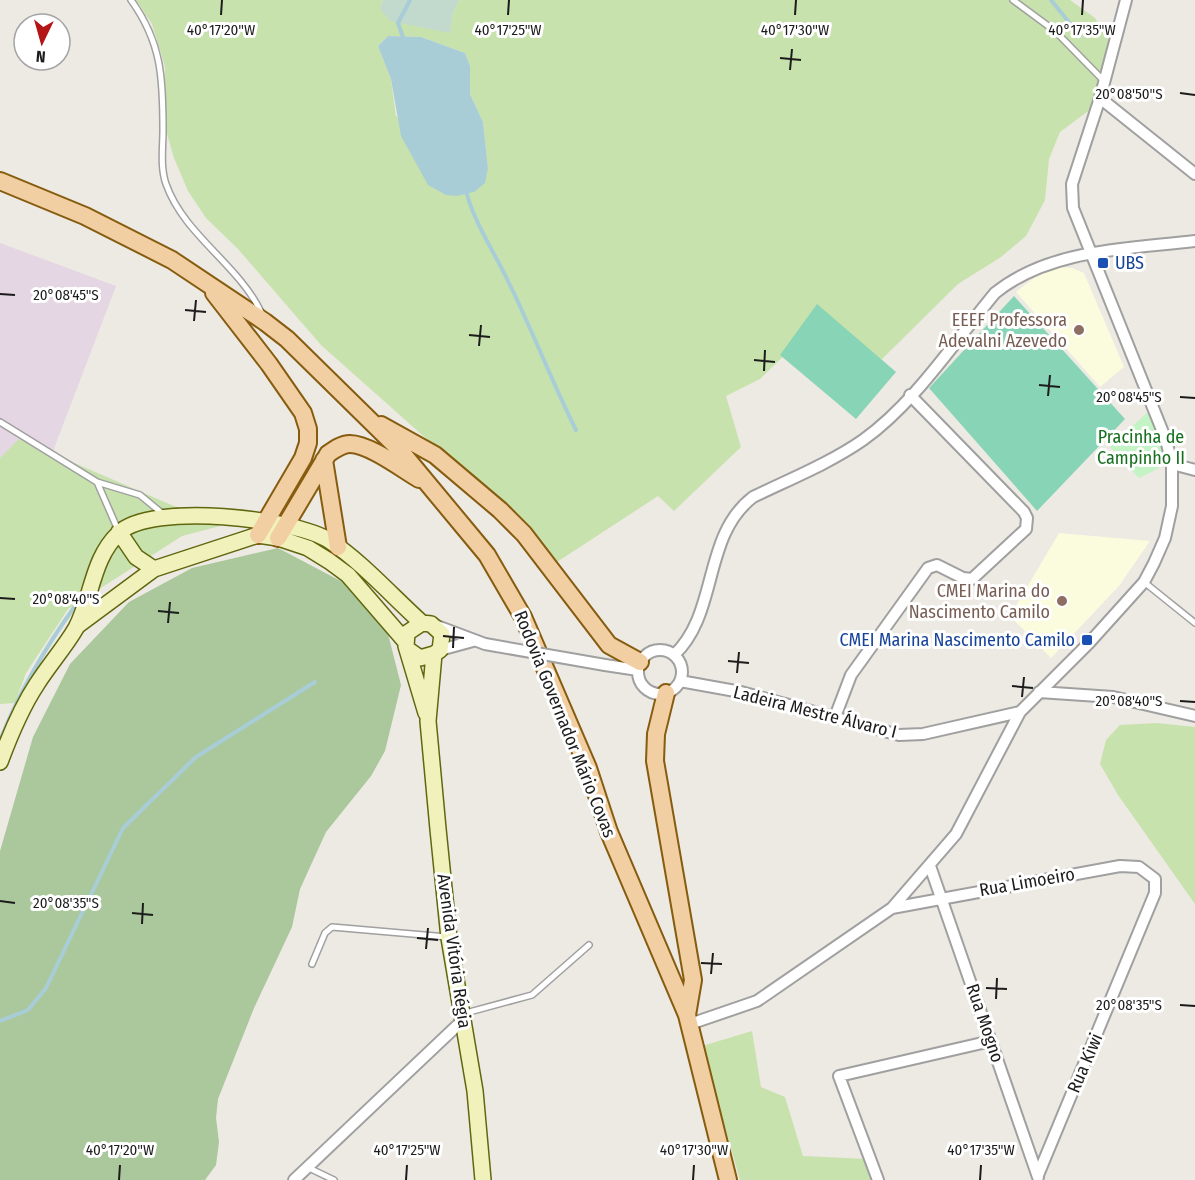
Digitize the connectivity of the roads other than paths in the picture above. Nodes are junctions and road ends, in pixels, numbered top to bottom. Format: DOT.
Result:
graph roads {
  1 [pos="131,0"];
  2 [pos="1013,0"];
  3 [pos="1126,0"];
  4 [pos="1104,81"];
  5 [pos="1100,98"];
  6 [pos="1195,174"];
  7 [pos="0,182"];
  8 [pos="1195,241"];
  9 [pos="1091,254"];
  10 [pos="204,281"];
  11 [pos="265,322"];
  12 [pos="910,395"];
  13 [pos="0,422"];
  14 [pos="374,422"];
  15 [pos="324,460"];
  16 [pos="1172,464"];
  17 [pos="1195,470"];
  18 [pos="97,482"];
  19 [pos="432,488"];
  20 [pos="167,517"];
  21 [pos="261,527"];
  22 [pos="282,531"];
  23 [pos="119,532"];
  24 [pos="338,547"];
  25 [pos="154,569"];
  26 [pos="1144,582"];
  27 [pos="1195,623"];
  28 [pos="427,624"];
  29 [pos="76,626"];
  30 [pos="473,641"];
  31 [pos="406,645"];
  32 [pos="437,652"];
  33 [pos="674,655"];
  34 [pos="639,666"];
  35 [pos="680,681"];
  36 [pos="1039,692"];
  37 [pos="666,693"];
  38 [pos="1020,712"];
  39 [pos="1195,716"];
  40 [pos="835,717"];
  41 [pos="428,721"];
  42 [pos="0,762"];
  43 [pos="930,866"];
  44 [pos="1156,883"];
  45 [pos="942,897"];
  46 [pos="892,908"];
  47 [pos="448,938"];
  48 [pos="589,945"];
  49 [pos="312,964"];
  50 [pos="462,1017"];
  51 [pos="689,1019"];
  52 [pos="991,1041"];
  53 [pos="307,1167"];
  54 [pos="1039,1178"];
  55 [pos="294,1180"];
  56 [pos="334,1180"];
  57 [pos="483,1180"];
  58 [pos="728,1180"];
  59 [pos="878,1180"];
  1 -- 11 [label="lane"];
  2 -- 4 [label="lane"];
  3 -- 4 [label="street"];
  4 -- 5 [label="street"];
  5 -- 6 [label="street"];
  5 -- 9 [label="street"];
  7 -- 10 [label="main road, Rodovia Governador Mário Covas"];
  8 -- 9 [label="street"];
  9 -- 12 [label="street"];
  9 -- 16 [label="street"];
  10 -- 11 [label="main road, Rodovia Governador Mário Covas"];
  10 -- 21 [label="main road"];
  11 -- 14 [label="main road, Rodovia Governador Mário Covas"];
  12 -- 33 [label="street"];
  12 -- 40 [label="street"];
  13 -- 18 [label="lane"];
  14 -- 19 [label="main road, Rodovia Governador Mário Covas"];
  14 -- 34 [label="main road"];
  15 -- 19 [label="main road"];
  15 -- 22 [label="main road"];
  15 -- 24 [label="main road"];
  16 -- 17 [label="street"];
  16 -- 26 [label="street"];
  18 -- 20 [label="lane"];
  18 -- 23 [label="lane"];
  19 -- 51 [label="main road, Rodovia Governador Mário Covas"];
  20 -- 21 [label="street"];
  20 -- 23 [label="street"];
  21 -- 22 [label="street"];
  21 -- 25 [label="street"];
  22 -- 24 [label="street"];
  22 -- 31 [label="street"];
  23 -- 25 [label="street"];
  23 -- 29 [label="street"];
  24 -- 28 [label="street"];
  25 -- 29 [label="street"];
  26 -- 27 [label="lane"];
  26 -- 36 [label="street"];
  28 -- 30 [label="street"];
  28 -- 31 [label="street"];
  28 -- 32 [label="street"];
  29 -- 42 [label="street"];
  30 -- 32 [label="street"];
  30 -- 34 [label="street, bridge"];
  31 -- 32 [label="street"];
  31 -- 41 [label="street, Avenida Vitória Régia"];
  32 -- 41 [label="street, Avenida Vitória Régia"];
  33 -- 34 [label="street"];
  33 -- 35 [label="street"];
  34 -- 37 [label="street"];
  35 -- 37 [label="street"];
  35 -- 40 [label="street, Ladeira Mestre Álvaro I"];
  36 -- 38 [label="street"];
  36 -- 39 [label="street"];
  37 -- 51 [label="main road"];
  38 -- 40 [label="street, Ladeira Mestre Álvaro I"];
  38 -- 43 [label="street"];
  41 -- 47 [label="street, Avenida Vitória Régia"];
  43 -- 45 [label="street, Rua Mogno"];
  43 -- 46 [label="street"];
  44 -- 45 [label="street, Rua Limoeiro"];
  44 -- 54 [label="street, Rua Kiwi"];
  45 -- 46 [label="street, Rua Limoeiro"];
  45 -- 52 [label="street, Rua Mogno"];
  46 -- 51 [label="street"];
  47 -- 49 [label="lane"];
  47 -- 50 [label="street, Avenida Vitória Régia"];
  48 -- 50 [label="lane"];
  50 -- 53 [label="street"];
  50 -- 57 [label="street, Avenida Vitória Régia"];
  51 -- 58 [label="main road, Rodovia Governador Mário Covas"];
  52 -- 54 [label="street, Rua Mogno"];
  52 -- 59 [label="street"];
  53 -- 55 [label="street"];
  53 -- 56 [label="lane"];
}
